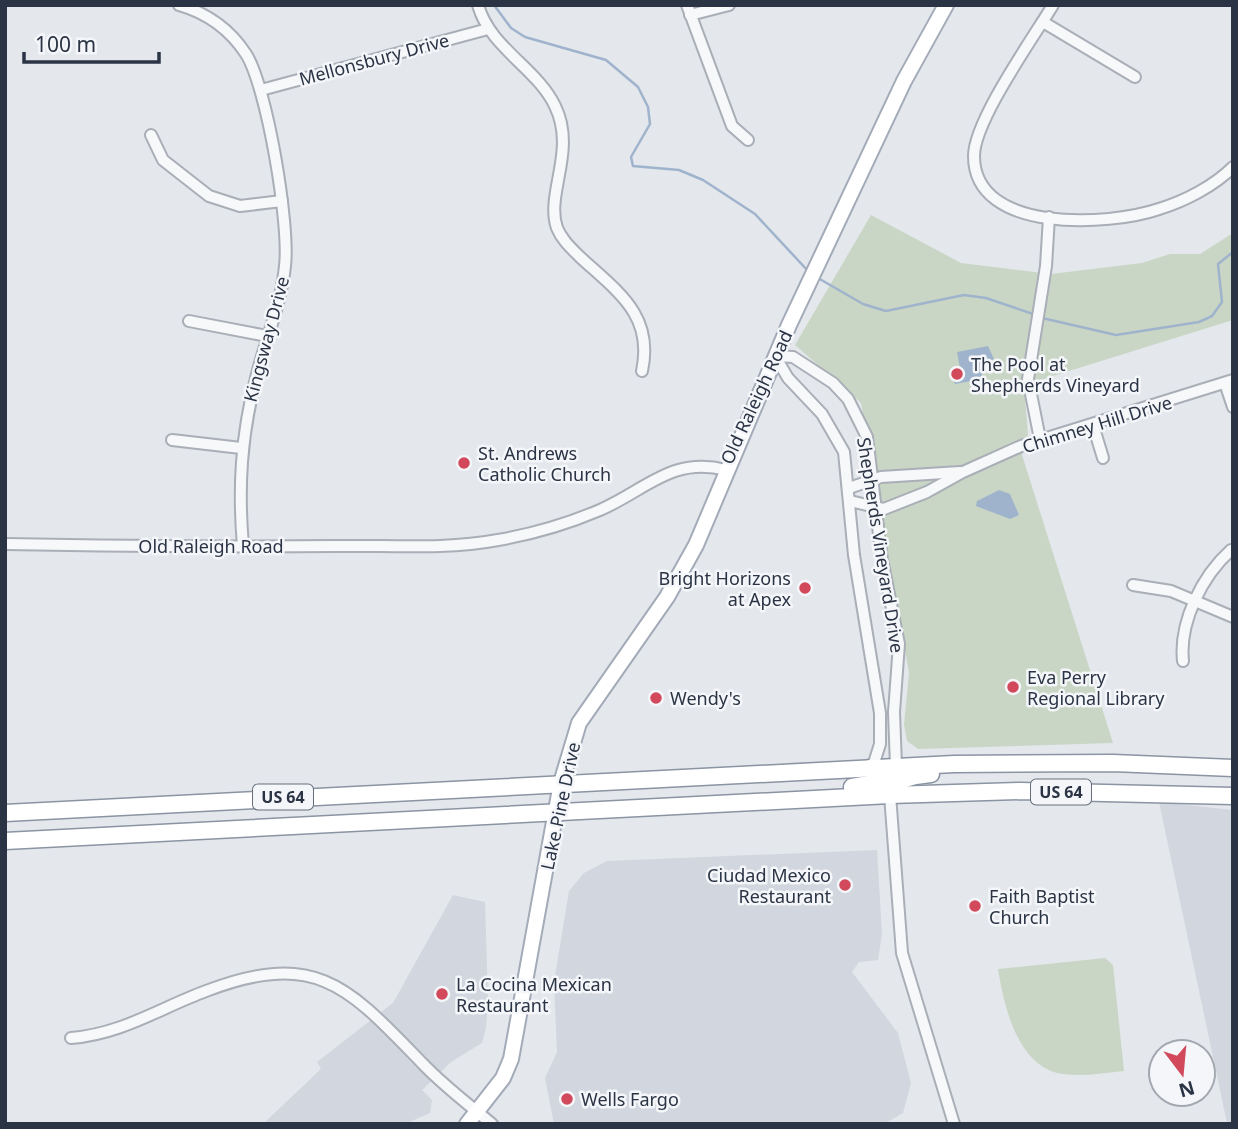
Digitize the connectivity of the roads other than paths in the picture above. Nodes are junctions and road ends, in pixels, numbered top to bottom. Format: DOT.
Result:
graph roads {
  1 [pos="179,5"];
  2 [pos="478,5"];
  3 [pos="729,5"];
  4 [pos="946,5"];
  5 [pos="1053,5"];
  6 [pos="210,10"];
  7 [pos="689,10"];
  8 [pos="1043,22"];
  9 [pos="488,29"];
  10 [pos="1135,77"];
  11 [pos="261,90"];
  12 [pos="151,135"];
  13 [pos="748,140"];
  14 [pos="1233,167"];
  15 [pos="282,201"];
  16 [pos="1049,217"];
  17 [pos="189,321"];
  18 [pos="267,336"];
  19 [pos="775,356"];
  20 [pos="642,372"];
  21 [pos="1229,381"];
  22 [pos="1233,407"];
  23 [pos="1093,425"];
  24 [pos="1040,439"];
  25 [pos="172,440"];
  26 [pos="241,448"];
  27 [pos="1103,458"];
  28 [pos="726,470"];
  29 [pos="963,471"];
  30 [pos="874,478"];
  31 [pos="849,488"];
  32 [pos="850,501"];
  33 [pos="876,508"];
  34 [pos="5,544"];
  35 [pos="243,546"];
  36 [pos="1231,551"];
  37 [pos="1133,584"];
  38 [pos="1197,602"];
  39 [pos="1233,617"];
  40 [pos="1183,661"];
  41 [pos="1036,764"];
  42 [pos="895,766"];
  43 [pos="864,768"];
  44 [pos="1233,768"];
  45 [pos="561,783"];
  46 [pos="890,795"];
  47 [pos="1233,796"];
  48 [pos="778,801"];
  49 [pos="557,812"];
  50 [pos="5,813"];
  51 [pos="5,841"];
  52 [pos="71,1038"];
  53 [pos="478,1112"];
  54 [pos="467,1124"];
  55 [pos="492,1124"];
  56 [pos="954,1124"];
  1 -- 6 [label="street, Kingsway Drive"];
  2 -- 9 [label="street"];
  3 -- 7 [label="street"];
  4 -- 19 [label="main road, Old Raleigh Road"];
  5 -- 8 [label="street"];
  6 -- 11 [label="street, Kingsway Drive"];
  7 -- 13 [label="street"];
  8 -- 10 [label="street"];
  8 -- 16 [label="street"];
  9 -- 11 [label="street, Mellonsbury Drive"];
  9 -- 20 [label="street"];
  11 -- 15 [label="street, Kingsway Drive"];
  12 -- 15 [label="street"];
  14 -- 16 [label="street"];
  15 -- 18 [label="street, Kingsway Drive"];
  16 -- 24 [label="street"];
  17 -- 18 [label="street"];
  18 -- 26 [label="street, Kingsway Drive"];
  19 -- 28 [label="main road, Old Raleigh Road"];
  19 -- 30 [label="street, Shepherds Vineyard Drive"];
  19 -- 31 [label="street, Shepherds Vineyard Drive"];
  21 -- 22 [label="street"];
  21 -- 23 [label="street, Chimney Hill Drive"];
  23 -- 24 [label="street, Chimney Hill Drive"];
  23 -- 27 [label="street"];
  24 -- 29 [label="street, Chimney Hill Drive"];
  25 -- 26 [label="street"];
  26 -- 35 [label="street, Kingsway Drive"];
  28 -- 35 [label="street, Old Raleigh Road"];
  28 -- 45 [label="main road, Lake Pine Drive"];
  29 -- 30 [label="street, Chimney Hill Drive"];
  29 -- 33 [label="street, Chimney Hill Drive"];
  30 -- 31 [label="street, Chimney Hill Drive"];
  30 -- 33 [label="street, Shepherds Vineyard Drive"];
  31 -- 32 [label="street, Shepherds Vineyard Drive"];
  32 -- 33 [label="street"];
  32 -- 43 [label="street, Shepherds Vineyard Drive"];
  33 -- 42 [label="street, Shepherds Vineyard Drive"];
  34 -- 35 [label="street, Old Raleigh Road"];
  36 -- 38 [label="street"];
  37 -- 38 [label="street"];
  38 -- 39 [label="street"];
  38 -- 40 [label="street"];
  41 -- 42 [label="highway, US 64"];
  41 -- 44 [label="highway, US 64"];
  41 -- 46 [label="highway"];
  42 -- 43 [label="highway, US 64"];
  42 -- 48 [label="highway"];
  43 -- 45 [label="highway, US 64"];
  45 -- 49 [label="main road, Lake Pine Drive"];
  45 -- 50 [label="highway, US 64"];
  46 -- 47 [label="highway, US 64"];
  46 -- 48 [label="highway, US 64"];
  46 -- 56 [label="street"];
  48 -- 49 [label="highway, US 64"];
  49 -- 51 [label="highway, US 64"];
  49 -- 53 [label="main road, Lake Pine Drive"];
  52 -- 53 [label="street"];
  53 -- 54 [label="main road, Lake Pine Drive"];
  53 -- 55 [label="street"];
}
